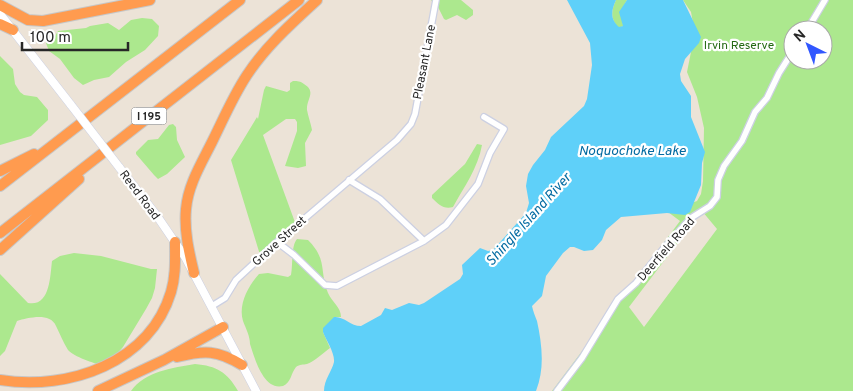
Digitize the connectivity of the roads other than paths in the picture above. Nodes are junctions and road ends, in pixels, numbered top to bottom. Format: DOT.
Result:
graph roads {
  1 [pos="150,0"];
  2 [pos="240,0"];
  3 [pos="299,0"];
  4 [pos="317,0"];
  5 [pos="436,0"];
  6 [pos="825,0"];
  7 [pos="0,6"];
  8 [pos="0,14"];
  9 [pos="813,20"];
  10 [pos="0,24"];
  11 [pos="13,30"];
  12 [pos="783,67"];
  13 [pos="484,117"];
  14 [pos="411,124"];
  15 [pos="114,144"];
  16 [pos="53,145"];
  17 [pos="0,171"];
  18 [pos="349,180"];
  19 [pos="0,186"];
  20 [pos="0,232"];
  21 [pos="175,242"];
  22 [pos="277,242"];
  23 [pos="424,242"];
  24 [pos="0,250"];
  25 [pos="194,273"];
  26 [pos="212,306"];
  27 [pos="223,328"];
  28 [pos="164,360"];
  29 [pos="242,365"];
  30 [pos="0,380"];
  31 [pos="98,391"];
  32 [pos="256,391"];
  33 [pos="557,391"];
  1 -- 7 [label="highway"];
  2 -- 16 [label="highway, I 195"];
  3 -- 15 [label="highway, I 195"];
  4 -- 25 [label="highway"];
  5 -- 14 [label="street, Pleasant Lane"];
  6 -- 9 [label="street"];
  8 -- 11 [label="street, Reed Road"];
  10 -- 11 [label="highway"];
  11 -- 21 [label="street, Reed Road, bridge"];
  12 -- 33 [label="street, Deerfield Road"];
  13 -- 23 [label="street"];
  14 -- 18 [label="street, Grove Street"];
  15 -- 20 [label="highway, I 195"];
  15 -- 24 [label="highway"];
  16 -- 17 [label="highway"];
  16 -- 19 [label="highway, I 195"];
  18 -- 22 [label="street, Grove Street"];
  18 -- 23 [label="street"];
  21 -- 25 [label="street, Reed Road"];
  21 -- 30 [label="highway"];
  22 -- 23 [label="street"];
  22 -- 26 [label="street, Grove Street"];
  25 -- 26 [label="street, Reed Road"];
  26 -- 27 [label="street, Reed Road"];
  27 -- 28 [label="highway"];
  27 -- 29 [label="street, Reed Road"];
  28 -- 29 [label="highway"];
  28 -- 31 [label="highway"];
  29 -- 32 [label="street, Reed Road"];
}
